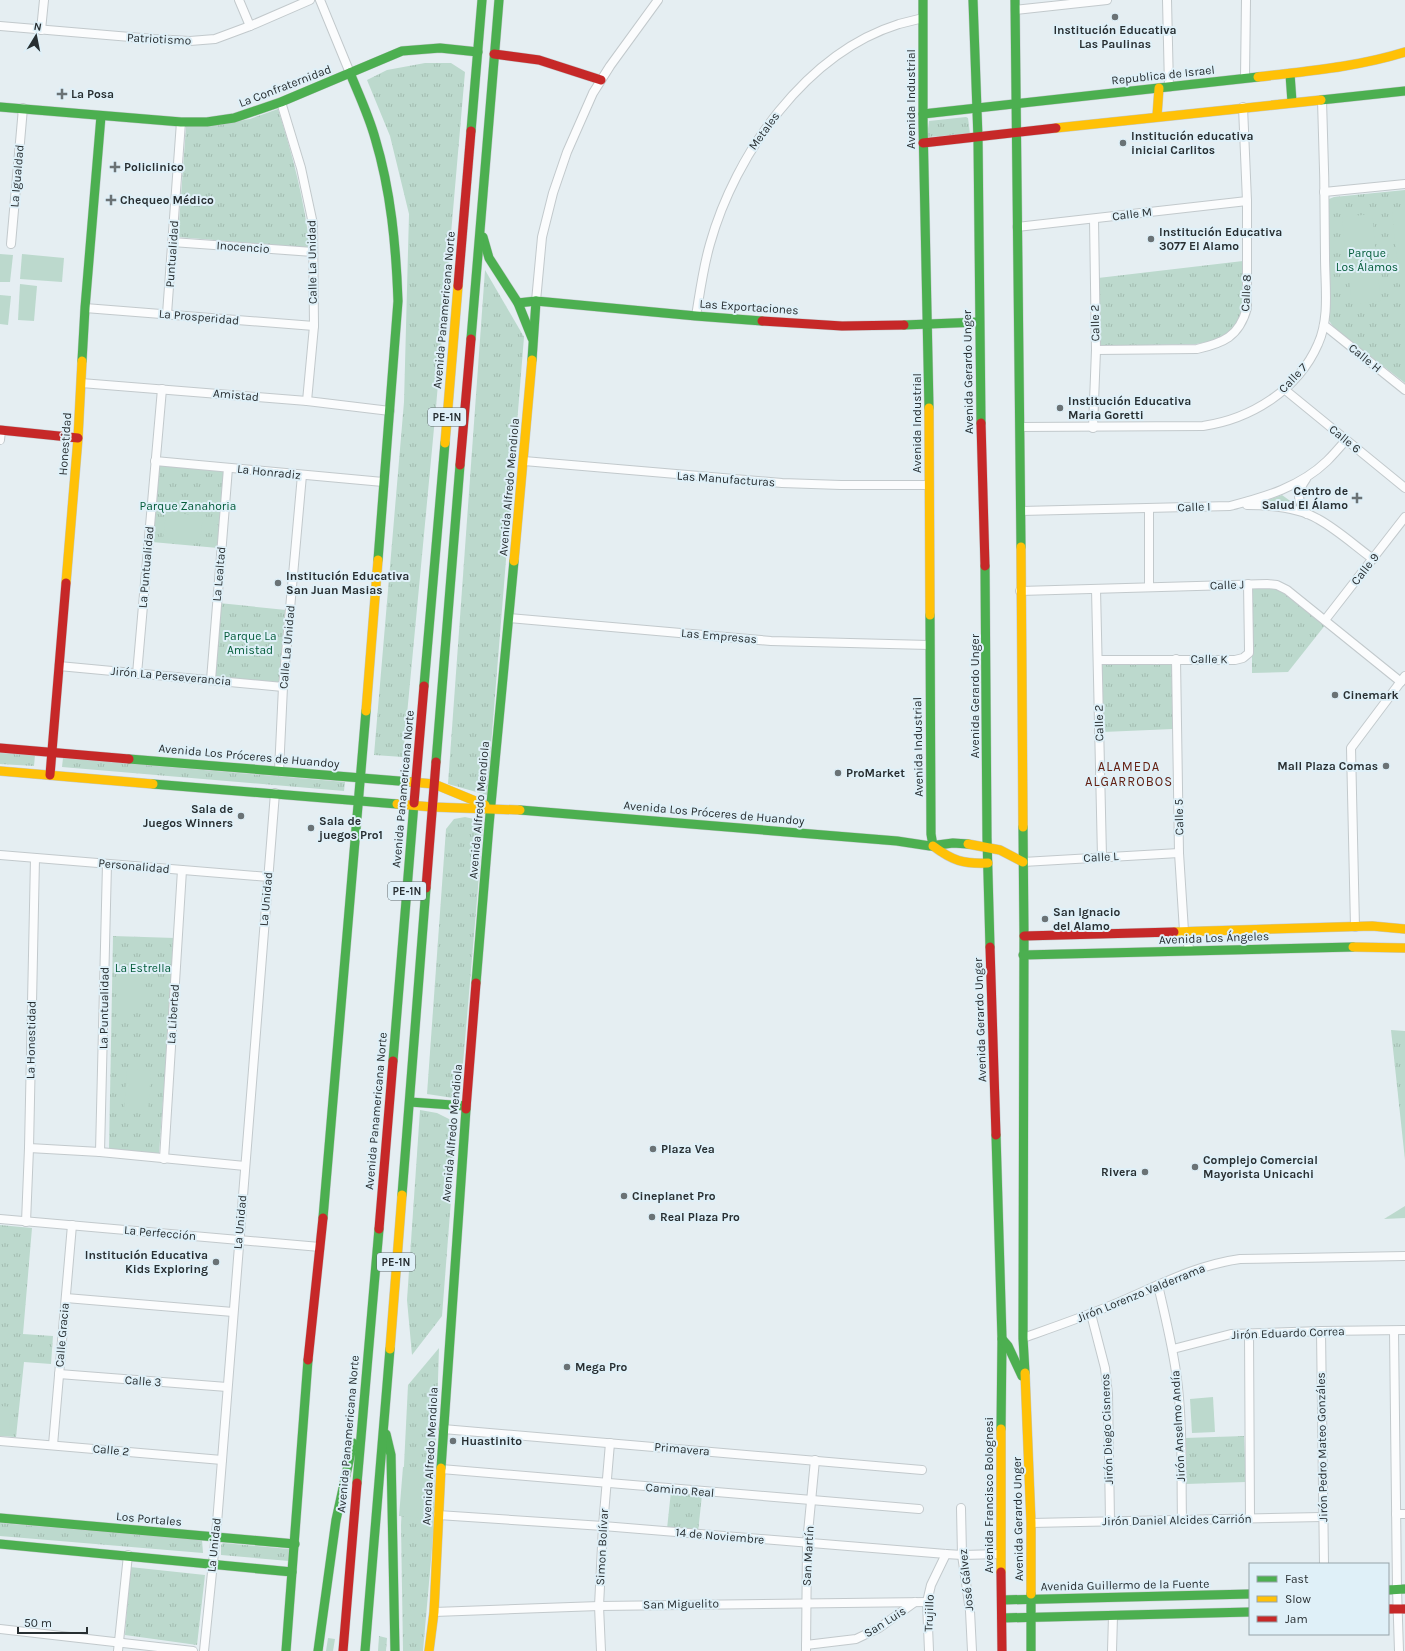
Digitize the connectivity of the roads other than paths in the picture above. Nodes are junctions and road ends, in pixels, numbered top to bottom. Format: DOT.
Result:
graph roads {
  1 [pos="44,0"];
  2 [pos="240,0"];
  3 [pos="310,0"];
  4 [pos="320,0"];
  5 [pos="482,0"];
  6 [pos="499,0"];
  7 [pos="658,0"];
  8 [pos="923,0"];
  9 [pos="973,0"];
  10 [pos="1015,0"];
  11 [pos="1107,0"];
  12 [pos="1167,0"];
  13 [pos="1246,0"];
  14 [pos="1092,1"];
  15 [pos="1015,10"];
  16 [pos="922,18"];
  17 [pos="0,26"];
  18 [pos="250,26"];
  19 [pos="41,30"];
  20 [pos="478,52"];
  21 [pos="1405,52"];
  22 [pos="494,54"];
  23 [pos="350,73"];
  24 [pos="1290,74"];
  25 [pos="1245,78"];
  26 [pos="601,80"];
  27 [pos="1159,88"];
  28 [pos="1169,88"];
  29 [pos="1405,91"];
  30 [pos="1322,100"];
  31 [pos="281,102"];
  32 [pos="1292,102"];
  33 [pos="1016,103"];
  34 [pos="0,107"];
  35 [pos="1243,107"];
  36 [pos="22,108"];
  37 [pos="976,108"];
  38 [pos="923,114"];
  39 [pos="101,116"];
  40 [pos="1157,116"];
  41 [pos="181,122"];
  42 [pos="1016,132"];
  43 [pos="978,138"];
  44 [pos="923,143"];
  45 [pos="1405,184"];
  46 [pos="1324,192"];
  47 [pos="1247,201"];
  48 [pos="1094,219"];
  49 [pos="480,226"];
  50 [pos="1017,227"];
  51 [pos="172,242"];
  52 [pos="11,244"];
  53 [pos="313,252"];
  54 [pos="536,301"];
  55 [pos="518,303"];
  56 [pos="85,308"];
  57 [pos="167,314"];
  58 [pos="696,316"];
  59 [pos="978,322"];
  60 [pos="928,325"];
  61 [pos="1324,325"];
  62 [pos="314,326"];
  63 [pos="532,338"];
  64 [pos="1096,350"];
  65 [pos="82,382"];
  66 [pos="162,388"];
  67 [pos="1284,389"];
  68 [pos="1405,390"];
  69 [pos="307,401"];
  70 [pos="390,411"];
  71 [pos="1020,427"];
  72 [pos="1093,428"];
  73 [pos="0,430"];
  74 [pos="78,438"];
  75 [pos="0,440"];
  76 [pos="1346,440"];
  77 [pos="155,461"];
  78 [pos="524,461"];
  79 [pos="228,468"];
  80 [pos="302,475"];
  81 [pos="1306,478"];
  82 [pos="383,482"];
  83 [pos="929,485"];
  84 [pos="1405,488"];
  85 [pos="1230,506"];
  86 [pos="1149,509"];
  87 [pos="1021,511"];
  88 [pos="1307,514"];
  89 [pos="1405,517"];
  90 [pos="1373,559"];
  91 [pos="1248,584"];
  92 [pos="1149,587"];
  93 [pos="1096,589"];
  94 [pos="1020,591"];
  95 [pos="509,618"];
  96 [pos="1326,620"];
  97 [pos="929,645"];
  98 [pos="1176,659"];
  99 [pos="1098,660"];
  100 [pos="59,666"];
  101 [pos="138,674"];
  102 [pos="1403,679"];
  103 [pos="211,680"];
  104 [pos="283,687"];
  105 [pos="0,748"];
  106 [pos="52,752"];
  107 [pos="0,771"];
  108 [pos="279,771"];
  109 [pos="50,775"];
  110 [pos="361,778"];
  111 [pos="415,783"];
  112 [pos="434,784"];
  113 [pos="275,793"];
  114 [pos="359,801"];
  115 [pos="413,806"];
  116 [pos="432,807"];
  117 [pos="491,808"];
  118 [pos="984,845"];
  119 [pos="933,846"];
  120 [pos="1180,854"];
  121 [pos="0,855"];
  122 [pos="1102,857"];
  123 [pos="35,858"];
  124 [pos="1023,862"];
  125 [pos="988,863"];
  126 [pos="107,864"];
  127 [pos="182,870"];
  128 [pos="268,877"];
  129 [pos="1355,926"];
  130 [pos="1405,929"];
  131 [pos="1184,931"];
  132 [pos="1024,936"];
  133 [pos="1372,936"];
  134 [pos="1092,944"];
  135 [pos="1405,948"];
  136 [pos="1190,950"];
  137 [pos="1023,955"];
  138 [pos="410,1102"];
  139 [pos="466,1106"];
  140 [pos="30,1148"];
  141 [pos="100,1152"];
  142 [pos="164,1159"];
  143 [pos="245,1166"];
  144 [pos="0,1219"];
  145 [pos="26,1222"];
  146 [pos="72,1225"];
  147 [pos="239,1239"];
  148 [pos="320,1247"];
  149 [pos="1405,1256"];
  150 [pos="1158,1286"];
  151 [pos="66,1298"];
  152 [pos="233,1312"];
  153 [pos="1091,1314"];
  154 [pos="1394,1330"];
  155 [pos="1405,1330"];
  156 [pos="1321,1331"];
  157 [pos="1249,1333"];
  158 [pos="1002,1338"];
  159 [pos="1022,1338"];
  160 [pos="1173,1349"];
  161 [pos="59,1374"];
  162 [pos="1026,1386"];
  163 [pos="227,1387"];
  164 [pos="362,1411"];
  165 [pos="383,1423"];
  166 [pos="443,1428"];
  167 [pos="0,1441"];
  168 [pos="610,1443"];
  169 [pos="53,1445"];
  170 [pos="222,1460"];
  171 [pos="815,1460"];
  172 [pos="441,1469"];
  173 [pos="922,1470"];
  174 [pos="606,1483"];
  175 [pos="812,1501"];
  176 [pos="961,1508"];
  177 [pos="919,1509"];
  178 [pos="438,1514"];
  179 [pos="1396,1514"];
  180 [pos="1405,1514"];
  181 [pos="1322,1517"];
  182 [pos="0,1518"];
  183 [pos="1250,1518"];
  184 [pos="1182,1520"];
  185 [pos="1110,1521"];
  186 [pos="1031,1523"];
  187 [pos="603,1526"];
  188 [pos="215,1538"];
  189 [pos="807,1543"];
  190 [pos="0,1544"];
  191 [pos="295,1544"];
  192 [pos="946,1554"];
  193 [pos="1001,1554"];
  194 [pos="128,1555"];
  195 [pos="962,1555"];
  196 [pos="1324,1563"];
  197 [pos="212,1564"];
  198 [pos="292,1572"];
  199 [pos="1397,1589"];
  200 [pos="1249,1594"];
  201 [pos="1031,1599"];
  202 [pos="1002,1600"];
  203 [pos="805,1602"];
  204 [pos="915,1602"];
  205 [pos="928,1602"];
  206 [pos="599,1606"];
  207 [pos="1397,1609"];
  208 [pos="434,1612"];
  209 [pos="1249,1612"];
  210 [pos="1113,1616"];
  211 [pos="1031,1617"];
  212 [pos="1002,1618"];
  213 [pos="0,1629"];
  214 [pos="119,1647"];
  215 [pos="806,1648"];
  216 [pos="193,1651"];
  217 [pos="204,1651"];
  218 [pos="286,1651"];
  219 [pos="318,1651"];
  220 [pos="343,1651"];
  221 [pos="365,1651"];
  222 [pos="395,1651"];
  223 [pos="429,1651"];
  224 [pos="601,1651"];
  225 [pos="929,1651"];
  226 [pos="972,1651"];
  227 [pos="1002,1651"];
  228 [pos="1030,1651"];
  229 [pos="1112,1651"];
  230 [pos="1399,1651"];
  1 -- 19 [label="street"];
  2 -- 18 [label="street"];
  3 -- 18 [label="street, Patriotismo"];
  4 -- 23 [label="street"];
  5 -- 20 [label="main road, Avenida Panamericana Norte / PE-1N"];
  6 -- 22 [label="main road, PE-1N"];
  7 -- 26 [label="street, Avenida Alfredo Mendiola"];
  8 -- 16 [label="main road, Avenida Industrial"];
  9 -- 37 [label="main road, Avenida Gerardo Unger"];
  10 -- 15 [label="main road, Avenida Gerardo Unger"];
  11 -- 14 [label="street"];
  12 -- 28 [label="street"];
  13 -- 25 [label="street"];
  14 -- 15 [label="street"];
  15 -- 33 [label="main road, Avenida Gerardo Unger"];
  16 -- 38 [label="main road, Avenida Industrial"];
  16 -- 58 [label="street, Metales"];
  17 -- 19 [label="street, Patriotismo"];
  18 -- 19 [label="street, Patriotismo"];
  20 -- 23 [label="main road, La Confraternidad"];
  20 -- 111 [label="main road, Avenida Panamericana Norte / PE-1N"];
  21 -- 24 [label="main road, Republica de Israel"];
  22 -- 26 [label="main road"];
  22 -- 49 [label="main road, PE-1N"];
  23 -- 31 [label="main road, La Confraternidad"];
  23 -- 70 [label="main road"];
  24 -- 25 [label="main road, Republica de Israel"];
  24 -- 32 [label="main road"];
  25 -- 28 [label="main road, Republica de Israel"];
  26 -- 54 [label="street, Avenida Alfredo Mendiola"];
  27 -- 28 [label="main road, Republica de Israel"];
  27 -- 33 [label="main road, Republica de Israel"];
  27 -- 40 [label="main road"];
  29 -- 30 [label="main road"];
  30 -- 32 [label="main road"];
  30 -- 46 [label="street, Calle 7"];
  31 -- 41 [label="main road, La Confraternidad"];
  31 -- 53 [label="street, Calle La Unidad"];
  32 -- 35 [label="main road"];
  33 -- 37 [label="main road, Republica de Israel"];
  33 -- 42 [label="main road, Avenida Gerardo Unger"];
  34 -- 36 [label="main road, La Confraternidad"];
  35 -- 40 [label="main road"];
  35 -- 47 [label="street, Calle 8"];
  36 -- 39 [label="main road, La Confraternidad"];
  36 -- 52 [label="street, La Igualdad"];
  37 -- 38 [label="main road, Republica de Israel"];
  37 -- 43 [label="main road, Avenida Gerardo Unger"];
  38 -- 44 [label="main road, Avenida Industrial"];
  39 -- 41 [label="main road, La Confraternidad"];
  39 -- 56 [label="main road, Honestidad"];
  40 -- 42 [label="main road"];
  41 -- 51 [label="street, Puntualidad"];
  42 -- 43 [label="main road"];
  42 -- 50 [label="main road, Avenida Gerardo Unger"];
  43 -- 44 [label="main road"];
  43 -- 59 [label="main road, Avenida Gerardo Unger"];
  44 -- 60 [label="main road, Avenida Industrial"];
  45 -- 46 [label="street"];
  46 -- 61 [label="street, Calle 7"];
  47 -- 48 [label="street, Calle M"];
  47 -- 64 [label="street, Calle 8"];
  48 -- 50 [label="street, Calle M"];
  48 -- 64 [label="street, Calle 2"];
  49 -- 55 [label="main road"];
  49 -- 112 [label="main road, PE-1N"];
  50 -- 71 [label="main road, Avenida Gerardo Unger"];
  51 -- 53 [label="street, Inocencio"];
  51 -- 57 [label="street, Puntualidad"];
  53 -- 62 [label="street, Calle La Unidad"];
  54 -- 55 [label="main road, Las Exportaciones"];
  54 -- 58 [label="main road, Las Exportaciones"];
  54 -- 63 [label="main road, Avenida Alfredo Mendiola"];
  55 -- 63 [label="main road"];
  56 -- 57 [label="street, La Prosperidad"];
  56 -- 65 [label="main road, Honestidad"];
  57 -- 62 [label="street, La Prosperidad"];
  58 -- 60 [label="main road, Las Exportaciones"];
  59 -- 60 [label="main road, Las Exportaciones"];
  59 -- 118 [label="main road, Avenida Gerardo Unger"];
  60 -- 83 [label="main road, Avenida Industrial"];
  61 -- 67 [label="street, Calle 7"];
  61 -- 68 [label="street, Calle H"];
  62 -- 69 [label="street, Calle La Unidad"];
  63 -- 78 [label="main road, Avenida Alfredo Mendiola"];
  64 -- 72 [label="street, Calle 2"];
  65 -- 66 [label="street, Amistad"];
  65 -- 74 [label="main road, Honestidad"];
  66 -- 69 [label="street, Amistad"];
  66 -- 77 [label="street, La Puntualidad"];
  67 -- 72 [label="street, Calle 7"];
  67 -- 76 [label="street, Calle 6"];
  69 -- 70 [label="street, Amistad"];
  70 -- 82 [label="main road"];
  71 -- 72 [label="street, Calle 7"];
  71 -- 87 [label="main road, Avenida Gerardo Unger"];
  73 -- 74 [label="main road"];
  73 -- 75 [label="street"];
  74 -- 100 [label="main road, Honestidad"];
  76 -- 81 [label="street, Calle I"];
  76 -- 84 [label="street, Calle 6"];
  77 -- 79 [label="street, La Honradiz"];
  77 -- 101 [label="street, La Puntualidad"];
  78 -- 83 [label="street, Las Manufacturas"];
  78 -- 95 [label="main road, Avenida Alfredo Mendiola"];
  79 -- 80 [label="street, La Honradiz"];
  79 -- 103 [label="street, La Lealtad"];
  80 -- 82 [label="street, La Honradiz"];
  80 -- 104 [label="street, Calle La Unidad"];
  81 -- 85 [label="street, Calle I"];
  81 -- 88 [label="street"];
  82 -- 110 [label="main road"];
  83 -- 97 [label="main road, Avenida Industrial"];
  85 -- 86 [label="street, Calle I"];
  85 -- 88 [label="street"];
  86 -- 87 [label="street, Calle I"];
  86 -- 92 [label="street"];
  87 -- 94 [label="main road, Avenida Gerardo Unger"];
  88 -- 90 [label="street"];
  89 -- 90 [label="street, Calle 9"];
  90 -- 96 [label="street, Calle 9"];
  91 -- 92 [label="street, Calle J"];
  91 -- 96 [label="street, Calle J"];
  91 -- 98 [label="street, Calle K"];
  92 -- 93 [label="street, Calle J"];
  93 -- 94 [label="street, Calle J"];
  93 -- 99 [label="street, Calle 2"];
  94 -- 124 [label="main road, Avenida Gerardo Unger"];
  95 -- 97 [label="street, Las Empresas"];
  95 -- 117 [label="main road, Avenida Alfredo Mendiola"];
  96 -- 102 [label="street, Calle J"];
  97 -- 119 [label="main road, Avenida Industrial"];
  98 -- 99 [label="street, Calle K"];
  98 -- 120 [label="street, Calle 5"];
  99 -- 122 [label="street, Calle 2"];
  100 -- 101 [label="street, Jirón La Perseverancia"];
  100 -- 106 [label="main road, Honestidad"];
  101 -- 103 [label="street, Jirón La Perseverancia"];
  102 -- 129 [label="street"];
  103 -- 104 [label="street, Jirón La Perseverancia"];
  104 -- 108 [label="street, Calle La Unidad"];
  105 -- 106 [label="main road, Avenida Los Próceres de Huandoy"];
  106 -- 108 [label="main road, Avenida Los Próceres de Huandoy"];
  106 -- 109 [label="main road, Honestidad"];
  107 -- 109 [label="main road, Avenida Los Próceres de Huandoy"];
  108 -- 110 [label="main road, Avenida Los Próceres de Huandoy"];
  109 -- 113 [label="main road, Avenida Los Próceres de Huandoy"];
  110 -- 111 [label="main road, Avenida Los Próceres de Huandoy"];
  110 -- 114 [label="main road"];
  111 -- 112 [label="main road, Avenida Los Próceres de Huandoy"];
  111 -- 115 [label="main road, Avenida Panamericana Norte / PE-1N"];
  112 -- 116 [label="main road, PE-1N"];
  112 -- 117 [label="main road, Avenida Los Próceres de Huandoy"];
  113 -- 114 [label="main road, Avenida Los Próceres de Huandoy"];
  113 -- 128 [label="street, La Unidad"];
  114 -- 115 [label="main road, Avenida Los Próceres de Huandoy"];
  114 -- 148 [label="main road"];
  115 -- 116 [label="main road, Avenida Los Próceres de Huandoy"];
  115 -- 164 [label="main road, Avenida Panamericana Norte / PE-1N"];
  116 -- 117 [label="main road, Avenida Los Próceres de Huandoy"];
  116 -- 138 [label="main road, PE-1N"];
  117 -- 119 [label="main road, Avenida Los Próceres de Huandoy"];
  117 -- 139 [label="main road, Avenida Alfredo Mendiola"];
  118 -- 119 [label="main road, Avenida Los Próceres de Huandoy"];
  118 -- 124 [label="main road, Avenida Los Próceres de Huandoy"];
  118 -- 125 [label="main road, Avenida Gerardo Unger"];
  119 -- 125 [label="main road, Avenida Los Próceres de Huandoy"];
  120 -- 122 [label="street, Calle L"];
  120 -- 131 [label="street, Calle 5"];
  121 -- 123 [label="street, Personalidad"];
  122 -- 124 [label="street, Calle L"];
  123 -- 126 [label="street, Personalidad"];
  123 -- 140 [label="street, La Honestidad"];
  124 -- 132 [label="main road, Avenida Gerardo Unger"];
  125 -- 158 [label="main road, Avenida Gerardo Unger"];
  126 -- 127 [label="street, Personalidad"];
  126 -- 141 [label="street, La Puntualidad"];
  127 -- 128 [label="street, Personalidad"];
  127 -- 142 [label="street, La Libertad"];
  128 -- 143 [label="street, La Unidad"];
  129 -- 131 [label="main road, Avenida Los Ángeles"];
  129 -- 133 [label="main road, Avenida Los Ángeles"];
  130 -- 133 [label="main road, Avenida Los Ángeles"];
  131 -- 134 [label="main road, Avenida Los Ángeles"];
  131 -- 136 [label="street, Calle 5"];
  132 -- 134 [label="main road, Avenida Los Ángeles"];
  132 -- 137 [label="main road, Avenida Gerardo Unger"];
  133 -- 135 [label="main road, Avenida Los Ángeles"];
  133 -- 136 [label="main road, Avenida Los Ángeles"];
  134 -- 136 [label="main road, Avenida Los Ángeles"];
  134 -- 137 [label="main road, Avenida Los Ángeles"];
  137 -- 159 [label="main road, Avenida Gerardo Unger"];
  138 -- 139 [label="main road"];
  138 -- 165 [label="main road, PE-1N"];
  139 -- 166 [label="main road, Avenida Alfredo Mendiola"];
  140 -- 141 [label="street"];
  140 -- 145 [label="street, La Honestidad"];
  141 -- 142 [label="street"];
  142 -- 143 [label="street"];
  143 -- 147 [label="street, La Unidad"];
  144 -- 145 [label="street, La Perfección"];
  145 -- 146 [label="street, La Perfección"];
  146 -- 147 [label="street, La Perfección"];
  146 -- 151 [label="street, Calle Gracia"];
  147 -- 148 [label="street, La Perfección"];
  147 -- 152 [label="street, La Unidad"];
  148 -- 191 [label="main road"];
  149 -- 150 [label="street, Jirón Lorenzo Valderrama"];
  150 -- 153 [label="street, Jirón Lorenzo Valderrama"];
  150 -- 160 [label="street, Jirón Anselmo Andía"];
  151 -- 152 [label="street"];
  151 -- 161 [label="street, Calle Gracia"];
  152 -- 163 [label="street, La Unidad"];
  153 -- 159 [label="street, Jirón Lorenzo Valderrama"];
  153 -- 185 [label="street, Jirón Diego Cisneros"];
  154 -- 155 [label="street, Jirón Eduardo Correa"];
  154 -- 156 [label="street, Jirón Eduardo Correa"];
  154 -- 179 [label="street"];
  156 -- 157 [label="street, Jirón Eduardo Correa"];
  156 -- 181 [label="street, Jirón Pedro Mateo Gonzáles"];
  157 -- 160 [label="street, Jirón Eduardo Correa"];
  157 -- 183 [label="street"];
  158 -- 162 [label="main road, Avenida Gerardo Unger"];
  158 -- 193 [label="main road, Avenida Francisco Bolognesi"];
  159 -- 162 [label="main road, Avenida Gerardo Unger"];
  160 -- 184 [label="street, Jirón Anselmo Andía"];
  161 -- 163 [label="street, Calle 3"];
  161 -- 169 [label="street, Calle Gracia"];
  162 -- 186 [label="main road, Avenida Gerardo Unger"];
  163 -- 170 [label="street, La Unidad"];
  164 -- 219 [label="main road"];
  164 -- 220 [label="main road, Avenida Panamericana Norte / PE-1N"];
  165 -- 221 [label="main road, PE-1N"];
  165 -- 222 [label="main road"];
  166 -- 168 [label="street, Primavera"];
  166 -- 172 [label="main road, Avenida Alfredo Mendiola"];
  167 -- 169 [label="street, Calle 2"];
  168 -- 171 [label="street, Primavera"];
  168 -- 174 [label="street, Simon Bolívar"];
  169 -- 170 [label="street, Calle 2"];
  170 -- 188 [label="street, La Unidad"];
  171 -- 173 [label="street, Primavera"];
  171 -- 175 [label="street, San Martín"];
  172 -- 174 [label="street, Camino Real"];
  172 -- 178 [label="main road, Avenida Alfredo Mendiola"];
  174 -- 175 [label="street, Camino Real"];
  174 -- 187 [label="street, Simon Bolívar"];
  175 -- 177 [label="street, Camino Real"];
  175 -- 189 [label="street, San Martín"];
  176 -- 195 [label="street, José Gálvez"];
  178 -- 187 [label="street, 14 de Noviembre"];
  178 -- 208 [label="main road, Avenida Alfredo Mendiola"];
  179 -- 180 [label="street"];
  179 -- 199 [label="street"];
  181 -- 183 [label="street, Jirón Daniel Alcides Carrión"];
  181 -- 196 [label="street, Jirón Pedro Mateo Gonzáles"];
  182 -- 188 [label="main road, Los Portales"];
  183 -- 184 [label="street, Jirón Daniel Alcides Carrión"];
  184 -- 185 [label="street, Jirón Daniel Alcides Carrión"];
  185 -- 186 [label="street, Jirón Daniel Alcides Carrión"];
  186 -- 201 [label="main road, Avenida Gerardo Unger"];
  187 -- 189 [label="street, 14 de Noviembre"];
  187 -- 206 [label="street, Simon Bolívar"];
  188 -- 191 [label="main road, Los Portales"];
  188 -- 197 [label="street, La Unidad"];
  189 -- 192 [label="street, 14 de Noviembre"];
  189 -- 203 [label="street, San Martín"];
  190 -- 194 [label="main road"];
  191 -- 198 [label="main road"];
  192 -- 195 [label="street, 14 de Noviembre"];
  192 -- 205 [label="street, Trujillo"];
  193 -- 195 [label="street, 14 de Noviembre"];
  193 -- 202 [label="main road, Avenida Francisco Bolognesi"];
  194 -- 197 [label="main road"];
  194 -- 214 [label="street"];
  195 -- 226 [label="street, José Gálvez"];
  197 -- 198 [label="main road"];
  197 -- 217 [label="street, La Unidad"];
  198 -- 218 [label="main road"];
  199 -- 207 [label="street"];
  200 -- 201 [label="main road, Avenida Guillermo de la Fuente"];
  201 -- 202 [label="main road, Avenida Guillermo de la Fuente"];
  201 -- 211 [label="main road, Avenida Gerardo Unger"];
  202 -- 212 [label="main road, Avenida Francisco Bolognesi"];
  203 -- 204 [label="street, San Miguelito"];
  203 -- 206 [label="street, San Miguelito"];
  203 -- 215 [label="street, San Martín"];
  204 -- 205 [label="street, San Miguelito"];
  204 -- 215 [label="street, San Luis"];
  205 -- 225 [label="street, Trujillo"];
  206 -- 208 [label="street, San Miguelito"];
  206 -- 224 [label="street, Simon Bolívar"];
  207 -- 230 [label="street"];
  208 -- 223 [label="main road, Avenida Alfredo Mendiola"];
  209 -- 210 [label="main road"];
  210 -- 211 [label="main road"];
  210 -- 229 [label="street"];
  211 -- 212 [label="main road"];
  211 -- 228 [label="main road, Avenida Gerardo Unger"];
  212 -- 227 [label="main road, Avenida Francisco Bolognesi"];
  213 -- 214 [label="street"];
  214 -- 216 [label="street"];
}
